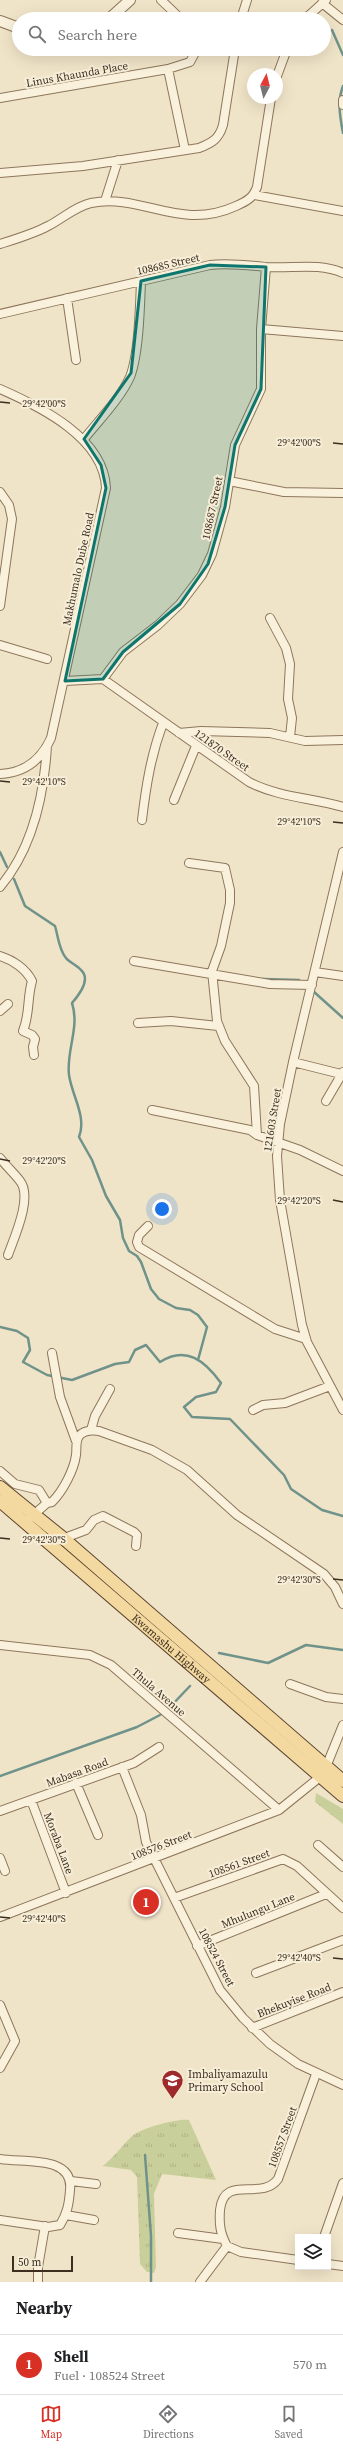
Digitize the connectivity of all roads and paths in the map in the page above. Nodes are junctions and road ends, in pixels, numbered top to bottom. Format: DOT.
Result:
graph roads {
  1 [pos="130,0"];
  2 [pos="161,0"];
  3 [pos="248,0"];
  4 [pos="324,2"];
  5 [pos="117,12"];
  6 [pos="174,12"];
  7 [pos="244,12"];
  8 [pos="313,12"];
  9 [pos="343,20"];
  10 [pos="0,21"];
  11 [pos="12,25"];
  12 [pos="193,56"];
  13 [pos="234,56"];
  14 [pos="284,56"];
  15 [pos="280,68"];
  16 [pos="168,69"];
  17 [pos="0,98"];
  18 [pos="343,100"];
  19 [pos="270,104"];
  20 [pos="343,105"];
  21 [pos="185,150"];
  22 [pos="118,160"];
  23 [pos="0,173"];
  24 [pos="254,195"];
  25 [pos="105,201"];
  26 [pos="343,212"];
  27 [pos="0,244"];
  28 [pos="266,267"];
  29 [pos="343,272"];
  30 [pos="141,281"];
  31 [pos="67,298"];
  32 [pos="0,314"];
  33 [pos="261,329"];
  34 [pos="343,336"];
  35 [pos="76,360"];
  36 [pos="0,389"];
  37 [pos="84,439"];
  38 [pos="229,481"];
  39 [pos="0,492"];
  40 [pos="343,493"];
  41 [pos="0,606"];
  42 [pos="270,618"];
  43 [pos="0,645"];
  44 [pos="47,659"];
  45 [pos="103,679"];
  46 [pos="65,681"];
  47 [pos="163,723"];
  48 [pos="179,733"];
  49 [pos="290,737"];
  50 [pos="343,740"];
  51 [pos="47,746"];
  52 [pos="196,746"];
  53 [pos="0,774"];
  54 [pos="174,800"];
  55 [pos="343,807"];
  56 [pos="142,820"];
  57 [pos="343,852"];
  58 [pos="189,863"];
  59 [pos="0,886"];
  60 [pos="0,956"];
  61 [pos="134,961"];
  62 [pos="315,972"];
  63 [pos="214,976"];
  64 [pos="343,976"];
  65 [pos="312,985"];
  66 [pos="8,1004"];
  67 [pos="0,1012"];
  68 [pos="138,1023"];
  69 [pos="218,1026"];
  70 [pos="34,1055"];
  71 [pos="293,1062"];
  72 [pos="342,1073"];
  73 [pos="326,1101"];
  74 [pos="152,1110"];
  75 [pos="256,1135"];
  76 [pos="278,1142"];
  77 [pos="0,1158"];
  78 [pos="343,1171"];
  79 [pos="148,1226"];
  80 [pos="8,1255"];
  81 [pos="306,1339"];
  82 [pos="52,1353"];
  83 [pos="330,1386"];
  84 [pos="110,1389"];
  85 [pos="253,1410"];
  86 [pos="343,1410"];
  87 [pos="91,1430"];
  88 [pos="76,1441"];
  89 [pos="0,1471"];
  90 [pos="0,1487"];
  91 [pos="0,1502"];
  92 [pos="47,1503"];
  93 [pos="30,1518"];
  94 [pos="63,1538"];
  95 [pos="51,1543"];
  96 [pos="136,1546"];
  97 [pos="343,1604"];
  98 [pos="0,1645"];
  99 [pos="290,1684"];
  100 [pos="343,1699"];
  101 [pos="343,1725"];
  102 [pos="159,1747"];
  103 [pos="122,1767"];
  104 [pos="323,1772"];
  105 [pos="343,1781"];
  106 [pos="76,1783"];
  107 [pos="343,1796"];
  108 [pos="31,1800"];
  109 [pos="279,1810"];
  110 [pos="0,1811"];
  111 [pos="98,1835"];
  112 [pos="318,1845"];
  113 [pos="0,1858"];
  114 [pos="156,1859"];
  115 [pos="343,1866"];
  116 [pos="5,1871"];
  117 [pos="66,1893"];
  118 [pos="326,1894"];
  119 [pos="174,1898"];
  120 [pos="343,1908"];
  121 [pos="0,1917"];
  122 [pos="343,1940"];
  123 [pos="197,1946"];
  124 [pos="256,1974"];
  125 [pos="343,1992"];
  126 [pos="0,2006"];
  127 [pos="252,2028"];
  128 [pos="0,2068"];
  129 [pos="316,2074"];
  130 [pos="343,2085"];
  131 [pos="0,2159"];
  132 [pos="71,2181"];
  133 [pos="343,2183"];
  134 [pos="96,2184"];
  135 [pos="66,2215"];
  136 [pos="0,2220"];
  137 [pos="94,2220"];
  138 [pos="45,2226"];
  139 [pos="178,2233"];
  140 [pos="325,2234"];
  141 [pos="225,2242"];
  142 [pos="295,2260"];
  143 [pos="331,2264"];
  144 [pos="343,2266"];
  145 [pos="38,2282"];
  146 [pos="200,2282"];
  1 -- 5 [label="street"];
  2 -- 6 [label="street"];
  3 -- 7 [label="street"];
  4 -- 8 [label="street"];
  4 -- 9 [label="street"];
  10 -- 11 [label="street"];
  12 -- 16 [label="street, Linus Khaunda Place"];
  13 -- 21 [label="street"];
  14 -- 15 [label="street"];
  16 -- 17 [label="street, Linus Khaunda Place"];
  16 -- 21 [label="street"];
  18 -- 20 [label="street"];
  19 -- 24 [label="street"];
  21 -- 22 [label="street"];
  22 -- 23 [label="street"];
  22 -- 25 [label="street"];
  24 -- 25 [label="street"];
  24 -- 26 [label="street"];
  25 -- 27 [label="street"];
  28 -- 29 [label="street, 108685 Street"];
  28 -- 30 [label="street, 108685 Street"];
  28 -- 33 [label="street, 108687 Street"];
  30 -- 31 [label="street, 108685 Street"];
  30 -- 37 [label="street"];
  31 -- 32 [label="street, 108685 Street"];
  31 -- 35 [label="street"];
  33 -- 34 [label="street"];
  33 -- 38 [label="street, 108687 Street"];
  36 -- 37 [label="street, Makhumalo Dube Road"];
  37 -- 46 [label="street, Makhumalo Dube Road"];
  38 -- 40 [label="street"];
  38 -- 45 [label="street, 108687 Street"];
  39 -- 41 [label="street"];
  42 -- 49 [label="street"];
  43 -- 44 [label="street"];
  45 -- 46 [label="street"];
  45 -- 47 [label="street, 121870 Street"];
  46 -- 51 [label="street, Makhumalo Dube Road"];
  47 -- 48 [label="street, 121870 Street"];
  47 -- 56 [label="street"];
  48 -- 49 [label="street"];
  48 -- 52 [label="street, 121870 Street"];
  49 -- 50 [label="street"];
  51 -- 53 [label="street, Makhumalo Dube Road"];
  51 -- 59 [label="street"];
  52 -- 54 [label="street"];
  52 -- 55 [label="street, 121870 Street"];
  57 -- 62 [label="street, 121603 Street"];
  58 -- 63 [label="street"];
  60 -- 70 [label="street"];
  61 -- 63 [label="street"];
  62 -- 64 [label="street"];
  62 -- 65 [label="street, 121603 Street"];
  63 -- 65 [label="street"];
  63 -- 69 [label="street"];
  65 -- 71 [label="street, 121603 Street"];
  66 -- 67 [label="street"];
  68 -- 69 [label="street"];
  69 -- 75 [label="street"];
  71 -- 72 [label="street"];
  71 -- 76 [label="street, 121603 Street"];
  72 -- 73 [label="street"];
  74 -- 75 [label="street"];
  75 -- 76 [label="street"];
  76 -- 78 [label="street"];
  76 -- 81 [label="street, 121603 Street"];
  77 -- 80 [label="street"];
  79 -- 81 [label="street"];
  81 -- 83 [label="street, 121603 Street"];
  82 -- 88 [label="street"];
  83 -- 85 [label="street"];
  83 -- 86 [label="street, 121603 Street"];
  84 -- 87 [label="street"];
  87 -- 88 [label="street"];
  87 -- 97 [label="street"];
  88 -- 92 [label="street"];
  89 -- 92 [label="street"];
  90 -- 93 [label="main road, Kwamashu Highway"];
  91 -- 93 [label="main road, Kwamashu Highway"];
  92 -- 93 [label="street"];
  93 -- 94 [label="main road, Kwamashu Highway"];
  93 -- 95 [label="main road, Kwamashu Highway"];
  94 -- 95 [label="street"];
  94 -- 96 [label="street"];
  94 -- 104 [label="main road, Kwamashu Highway"];
  95 -- 104 [label="main road, Kwamashu Highway"];
  98 -- 109 [label="street, Thula Avenue"];
  99 -- 100 [label="street"];
  101 -- 104 [label="street"];
  102 -- 103 [label="street, Mabasa Road"];
  103 -- 106 [label="street, Mabasa Road"];
  103 -- 114 [label="street, 108524 Street"];
  104 -- 105 [label="main road, Kwamashu Highway"];
  104 -- 107 [label="main road, Kwamashu Highway"];
  104 -- 109 [label="street, 108576 Street"];
  106 -- 108 [label="street, Mabasa Road"];
  106 -- 111 [label="street"];
  108 -- 110 [label="street, Mabasa Road"];
  108 -- 117 [label="street, Moraba Lane"];
  109 -- 114 [label="street, 108576 Street"];
  112 -- 115 [label="street"];
  113 -- 116 [label="street"];
  114 -- 117 [label="street, 108576 Street"];
  114 -- 119 [label="street, 108524 Street"];
  117 -- 121 [label="street, 108576 Street"];
  118 -- 119 [label="street, 108561 Street"];
  118 -- 120 [label="street, 108561 Street"];
  118 -- 123 [label="street, Mhulungu Lane"];
  119 -- 123 [label="street, 108524 Street"];
  122 -- 124 [label="street"];
  123 -- 127 [label="street, 108524 Street"];
  125 -- 127 [label="street, Bhekuyise Road"];
  126 -- 128 [label="street"];
  127 -- 129 [label="street, 108524 Street"];
  129 -- 130 [label="street, 108524 Street"];
  129 -- 141 [label="street, 108557 Street"];
  131 -- 132 [label="street"];
  132 -- 134 [label="street"];
  132 -- 135 [label="street"];
  133 -- 140 [label="street"];
  135 -- 137 [label="street"];
  135 -- 138 [label="street"];
  136 -- 138 [label="street"];
  138 -- 145 [label="street"];
  139 -- 141 [label="street"];
  141 -- 142 [label="street"];
  141 -- 146 [label="street"];
  143 -- 144 [label="street"];
}
